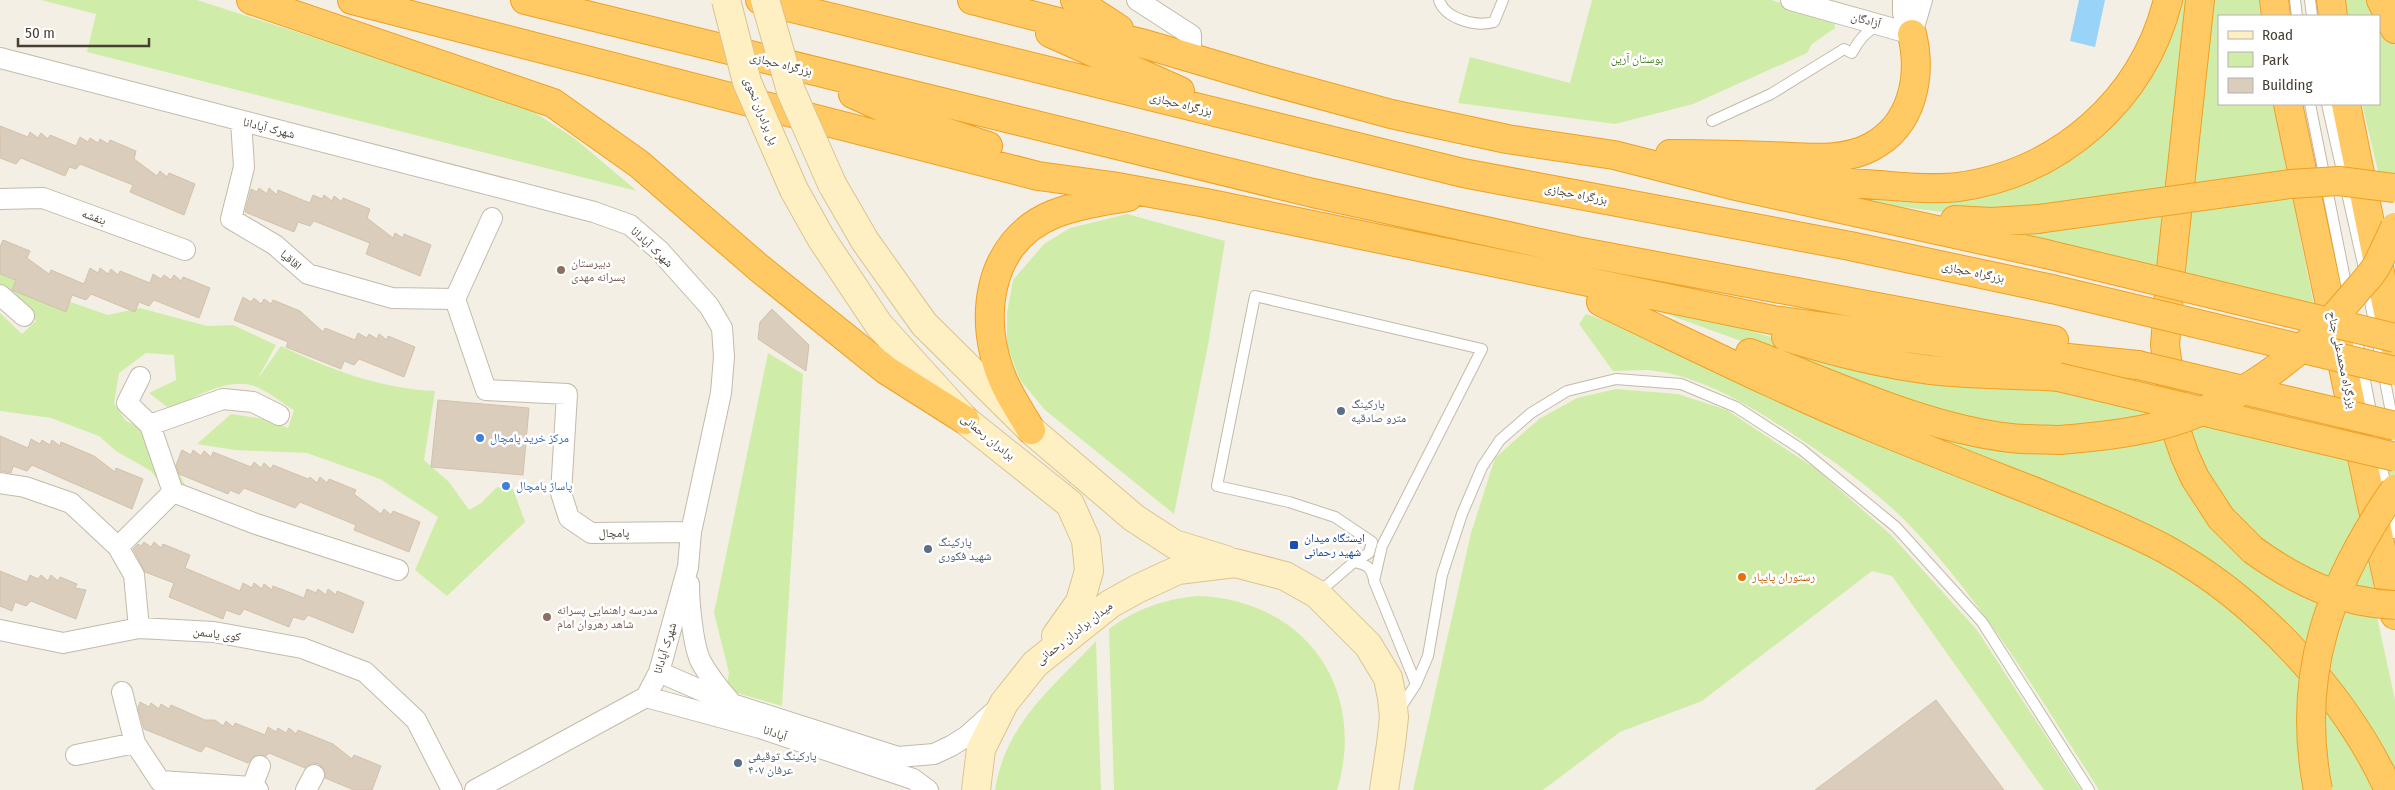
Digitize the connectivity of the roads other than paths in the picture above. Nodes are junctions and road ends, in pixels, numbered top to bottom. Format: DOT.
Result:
graph roads {
  1 [pos="251,0"];
  2 [pos="352,0"];
  3 [pos="526,0"];
  4 [pos="726,0"];
  5 [pos="760,0"];
  6 [pos="765,0"];
  7 [pos="1075,0"];
  8 [pos="1137,0"];
  9 [pos="1439,0"];
  10 [pos="1503,0"];
  11 [pos="1791,0"];
  12 [pos="1903,0"];
  13 [pos="1922,0"];
  14 [pos="2168,0"];
  15 [pos="2200,0"];
  16 [pos="2274,0"];
  17 [pos="2295,0"];
  18 [pos="2310,0"];
  19 [pos="2331,0"];
  20 [pos="2381,0"];
  21 [pos="978,2"];
  22 [pos="2276,15"];
  23 [pos="2297,15"];
  24 [pos="2312,15"];
  25 [pos="2333,15"];
  26 [pos="1882,24"];
  27 [pos="2395,29"];
  28 [pos="1912,34"];
  29 [pos="1141,43"];
  30 [pos="0,58"];
  31 [pos="1191,59"];
  32 [pos="793,67"];
  33 [pos="2288,105"];
  34 [pos="2310,105"];
  35 [pos="2327,105"];
  36 [pos="2346,105"];
  37 [pos="241,121"];
  38 [pos="1712,121"];
  39 [pos="1252,123"];
  40 [pos="1670,154"];
  41 [pos="1614,156"];
  42 [pos="1112,186"];
  43 [pos="2395,188"];
  44 [pos="794,190"];
  45 [pos="0,199"];
  46 [pos="1206,203"];
  47 [pos="1862,213"];
  48 [pos="492,218"];
  49 [pos="2395,227"];
  50 [pos="1411,244"];
  51 [pos="185,250"];
  52 [pos="0,295"];
  53 [pos="455,299"];
  54 [pos="1601,302"];
  55 [pos="24,316"];
  56 [pos="2395,338"];
  57 [pos="2395,347"];
  58 [pos="2060,359"];
  59 [pos="2395,371"];
  60 [pos="140,377"];
  61 [pos="279,415"];
  62 [pos="965,420"];
  63 [pos="150,425"];
  64 [pos="2395,426"];
  65 [pos="1031,430"];
  66 [pos="2395,431"];
  67 [pos="2395,457"];
  68 [pos="0,483"];
  69 [pos="2395,489"];
  70 [pos="173,492"];
  71 [pos="691,532"];
  72 [pos="2395,533"];
  73 [pos="118,547"];
  74 [pos="1354,562"];
  75 [pos="1235,563"];
  76 [pos="688,567"];
  77 [pos="398,570"];
  78 [pos="1374,581"];
  79 [pos="1317,594"];
  80 [pos="2395,605"];
  81 [pos="2395,615"];
  82 [pos="139,628"];
  83 [pos="0,630"];
  84 [pos="1035,664"];
  85 [pos="659,672"];
  86 [pos="1416,684"];
  87 [pos="122,692"];
  88 [pos="646,697"];
  89 [pos="1004,703"];
  90 [pos="732,704"];
  91 [pos="1394,717"];
  92 [pos="136,743"];
  93 [pos="76,755"];
  94 [pos="260,766"];
  95 [pos="159,785"];
  96 [pos="255,789"];
  97 [pos="452,790"];
  98 [pos="475,790"];
  99 [pos="928,790"];
  100 [pos="976,790"];
  101 [pos="1384,790"];
  102 [pos="2089,790"];
  103 [pos="2318,790"];
  104 [pos="2389,790"];
  1 -- 62 [label="highway"];
  2 -- 42 [label="highway"];
  3 -- 32 [label="highway, بزرگراه حجازی"];
  4 -- 44 [label="main road, پل برادران نحوی, bridge"];
  5 -- 39 [label="highway, بزرگراه حجازی"];
  6 -- 65 [label="main road, bridge"];
  7 -- 29 [label="highway"];
  8 -- 31 [label="street"];
  9 -- 10 [label="lane"];
  11 -- 26 [label="street, آزادگان"];
  12 -- 28 [label="street"];
  13 -- 28 [label="street"];
  14 -- 40 [label="highway"];
  15 -- 80 [label="highway, bridge"];
  16 -- 22 [label="highway"];
  17 -- 23 [label="lane"];
  18 -- 24 [label="lane"];
  19 -- 25 [label="highway"];
  20 -- 27 [label="highway"];
  21 -- 29 [label="highway"];
  21 -- 39 [label="highway"];
  26 -- 28 [label="street, آزادگان"];
  26 -- 38 [label="lane"];
  28 -- 40 [label="highway"];
  29 -- 31 [label="highway"];
  30 -- 37 [label="street, شهرک آپادانا"];
  31 -- 41 [label="highway"];
  32 -- 42 [label="highway"];
  32 -- 58 [label="highway, بزرگراه حجازی"];
  33 -- 81 [label="highway, بزرگراه محمدعلی جناح"];
  34 -- 72 [label="lane"];
  35 -- 66 [label="lane"];
  36 -- 57 [label="highway"];
  37 -- 53 [label="street, اقاقیا"];
  37 -- 71 [label="street, شهرک آپادانا"];
  39 -- 59 [label="highway, بزرگراه حجازی, bridge"];
  40 -- 41 [label="highway"];
  41 -- 47 [label="highway"];
  42 -- 46 [label="highway"];
  43 -- 47 [label="highway, bridge"];
  44 -- 62 [label="main road, برادران رحمانی"];
  45 -- 51 [label="street, بنفشه"];
  46 -- 50 [label="highway"];
  46 -- 65 [label="highway"];
  47 -- 56 [label="highway, bridge"];
  48 -- 53 [label="street"];
  49 -- 54 [label="highway, bridge"];
  50 -- 54 [label="highway"];
  50 -- 58 [label="highway"];
  52 -- 55 [label="street"];
  53 -- 71 [label="street, پامچال"];
  54 -- 104 [label="highway"];
  58 -- 64 [label="highway, bridge"];
  58 -- 67 [label="highway, bridge"];
  60 -- 63 [label="street"];
  61 -- 63 [label="street"];
  62 -- 84 [label="main road, برادران رحمانی"];
  63 -- 70 [label="street"];
  65 -- 75 [label="main road"];
  68 -- 73 [label="street"];
  69 -- 103 [label="highway, bridge"];
  70 -- 73 [label="street"];
  70 -- 77 [label="street"];
  71 -- 76 [label="street, شهرک آپادانا"];
  73 -- 82 [label="street"];
  74 -- 78 [label="lane"];
  74 -- 78 [label="lane"];
  74 -- 79 [label="lane"];
  75 -- 79 [label="main road, میدان برادران رحمانی"];
  75 -- 84 [label="main road, میدان برادران رحمانی"];
  76 -- 85 [label="street, شهرک آپادانا"];
  76 -- 90 [label="street"];
  78 -- 86 [label="lane"];
  79 -- 91 [label="main road, میدان برادران رحمانی"];
  82 -- 83 [label="street, کوی یاسمن"];
  82 -- 97 [label="street, کوی یاسمن"];
  84 -- 89 [label="main road, میدان برادران رحمانی"];
  85 -- 88 [label="street, شهرک آپادانا"];
  85 -- 90 [label="street, آپادانا"];
  86 -- 91 [label="lane"];
  86 -- 102 [label="lane"];
  87 -- 92 [label="street"];
  88 -- 98 [label="street"];
  88 -- 99 [label="street, آپادانا"];
  89 -- 90 [label="street, آپادانا"];
  89 -- 100 [label="main road, میدان برادران رحمانی"];
  91 -- 101 [label="main road, میدان برادران رحمانی"];
  92 -- 93 [label="street"];
  92 -- 95 [label="street"];
  94 -- 96 [label="street"];
  95 -- 96 [label="street"];
}
